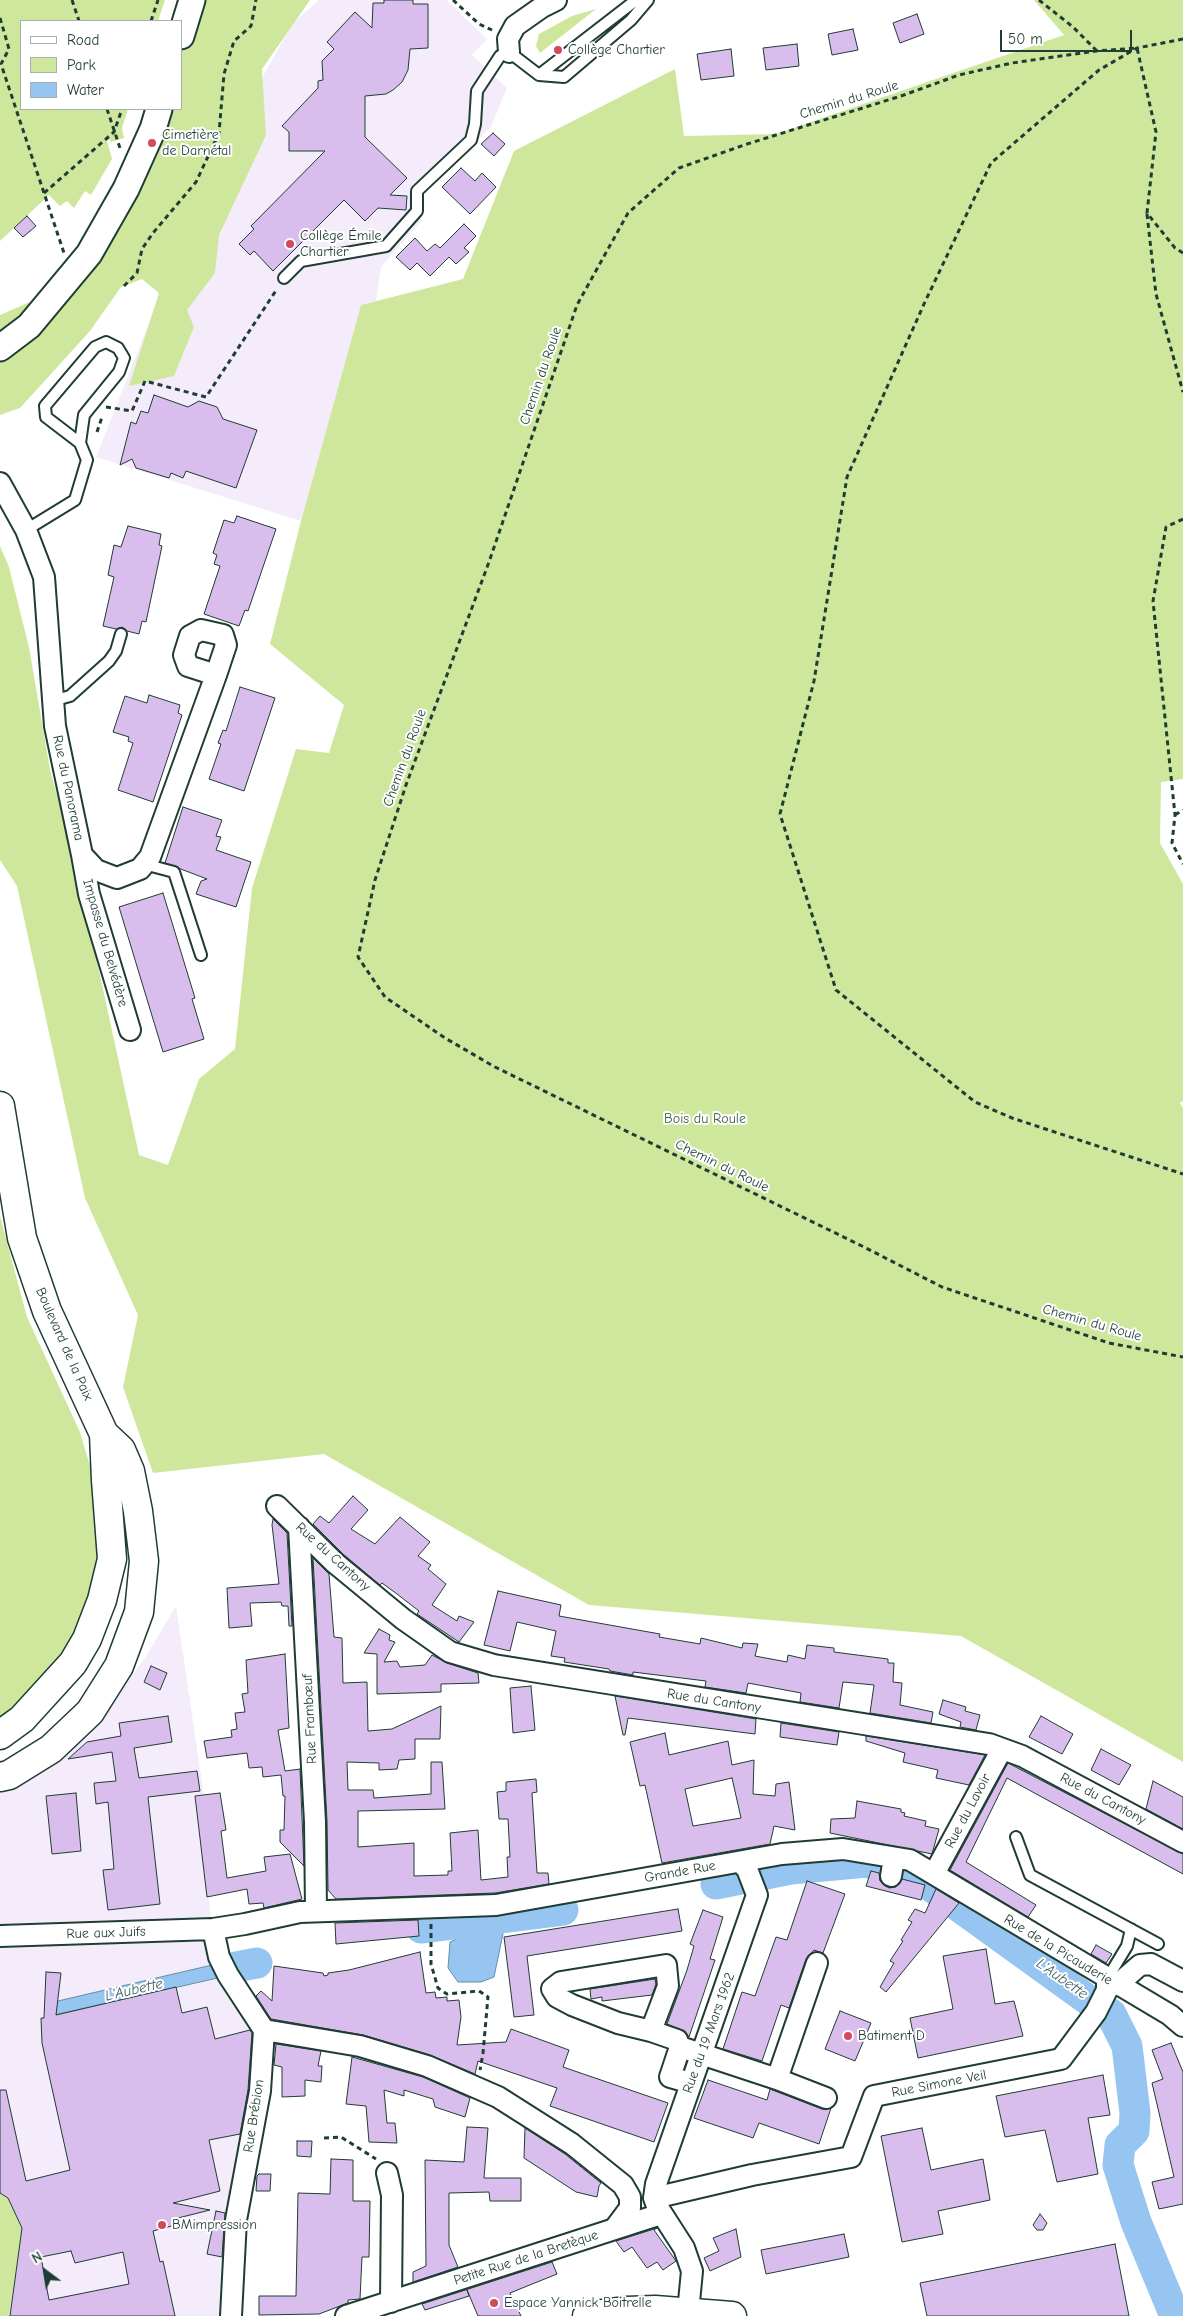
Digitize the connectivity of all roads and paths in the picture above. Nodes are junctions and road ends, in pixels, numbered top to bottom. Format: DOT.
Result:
graph roads {
  1 [pos="72,0"];
  2 [pos="158,0"];
  3 [pos="192,0"];
  4 [pos="256,0"];
  5 [pos="453,0"];
  6 [pos="556,0"];
  7 [pos="636,0"];
  8 [pos="648,0"];
  9 [pos="1039,0"];
  10 [pos="0,18"];
  11 [pos="79,20"];
  12 [pos="151,20"];
  13 [pos="182,33"];
  14 [pos="1183,39"];
  15 [pos="509,45"];
  16 [pos="1136,48"];
  17 [pos="1096,51"];
  18 [pos="539,75"];
  19 [pos="107,110"];
  20 [pos="122,110"];
  21 [pos="159,110"];
  22 [pos="114,132"];
  23 [pos="130,180"];
  24 [pos="44,193"];
  25 [pos="1146,214"];
  26 [pos="1183,252"];
  27 [pos="72,275"];
  28 [pos="284,278"];
  29 [pos="124,286"];
  30 [pos="0,348"];
  31 [pos="1183,392"];
  32 [pos="80,443"];
  33 [pos="87,460"];
  34 [pos="0,483"];
  35 [pos="1183,519"];
  36 [pos="26,530"];
  37 [pos="121,634"];
  38 [pos="216,675"];
  39 [pos="52,701"];
  40 [pos="1183,810"];
  41 [pos="1175,815"];
  42 [pos="82,855"];
  43 [pos="144,864"];
  44 [pos="1183,864"];
  45 [pos="201,955"];
  46 [pos="130,1030"];
  47 [pos="0,1106"];
  48 [pos="1183,1174"];
  49 [pos="1183,1357"];
  50 [pos="104,1434"];
  51 [pos="277,1506"];
  52 [pos="299,1527"];
  53 [pos="0,1735"];
  54 [pos="1002,1749"];
  55 [pos="0,1777"];
  56 [pos="1016,1837"];
  57 [pos="1183,1842"];
  58 [pos="744,1866"];
  59 [pos="934,1874"];
  60 [pos="426,1907"];
  61 [pos="316,1911"];
  62 [pos="213,1929"];
  63 [pos="1131,1929"];
  64 [pos="0,1936"];
  65 [pos="1158,1944"];
  66 [pos="817,1963"];
  67 [pos="1183,1982"];
  68 [pos="1110,1985"];
  69 [pos="1183,2026"];
  70 [pos="264,2030"];
  71 [pos="651,2031"];
  72 [pos="680,2047"];
  73 [pos="703,2053"];
  74 [pos="777,2079"];
  75 [pos="691,2083"];
  76 [pos="476,2087"];
  77 [pos="826,2098"];
  78 [pos="324,2138"];
  79 [pos="387,2174"];
  80 [pos="658,2206"];
  81 [pos="615,2228"];
  82 [pos="391,2302"];
  83 [pos="688,2312"];
  84 [pos="232,2316"];
  85 [pos="346,2316"];
  86 [pos="587,2316"];
  87 [pos="732,2316"];
  1 -- 11 [label="path"];
  2 -- 12 [label="path"];
  3 -- 13 [label="street"];
  4 -- 29 [label="path"];
  5 -- 15 [label="path"];
  6 -- 15 [label="street"];
  7 -- 18 [label="lane"];
  8 -- 18 [label="lane"];
  9 -- 17 [label="path"];
  10 -- 24 [label="path"];
  14 -- 16 [label="path"];
  15 -- 18 [label="lane"];
  15 -- 28 [label="lane"];
  16 -- 17 [label="path, Chemin du Roule"];
  16 -- 25 [label="path"];
  16 -- 48 [label="path"];
  17 -- 49 [label="path, Chemin du Roule"];
  19 -- 22 [label="path"];
  20 -- 22 [label="path"];
  21 -- 23 [label="street"];
  22 -- 23 [label="path"];
  22 -- 24 [label="path"];
  23 -- 27 [label="street"];
  24 -- 27 [label="path"];
  25 -- 26 [label="path"];
  25 -- 31 [label="path"];
  27 -- 30 [label="street"];
  28 -- 33 [label="path"];
  32 -- 32 [label="lane"];
  32 -- 33 [label="lane"];
  33 -- 36 [label="lane"];
  34 -- 36 [label="street, Rue du Panorama"];
  35 -- 41 [label="path"];
  36 -- 39 [label="street, Rue du Panorama"];
  37 -- 39 [label="lane"];
  38 -- 43 [label="street"];
  39 -- 42 [label="street, Rue du Panorama"];
  40 -- 41 [label="path"];
  41 -- 44 [label="path"];
  42 -- 43 [label="street, Rue du Panorama"];
  42 -- 46 [label="street, Impasse du Belvédère"];
  43 -- 45 [label="lane"];
  47 -- 50 [label="main road, Boulevard de la Paix"];
  50 -- 53 [label="main road, Boulevard de la Paix"];
  50 -- 55 [label="main road, Boulevard de la Paix"];
  51 -- 52 [label="street, Rue du Cantony"];
  52 -- 54 [label="street, Rue du Cantony"];
  52 -- 61 [label="street, Rue Frambœuf"];
  54 -- 57 [label="street, Rue du Cantony"];
  54 -- 59 [label="street, Rue du Lavoir"];
  56 -- 63 [label="lane"];
  58 -- 59 [label="street, Grande Rue"];
  58 -- 60 [label="street, Grande Rue"];
  58 -- 73 [label="street, Rue du 19 Mars 1962"];
  59 -- 68 [label="street, Rue de la Picauderie"];
  60 -- 61 [label="street, Grande Rue"];
  60 -- 76 [label="path"];
  61 -- 62 [label="street, Rue aux Juifs"];
  62 -- 64 [label="street, Rue aux Juifs"];
  62 -- 70 [label="street"];
  63 -- 65 [label="lane"];
  63 -- 68 [label="lane"];
  66 -- 74 [label="street"];
  67 -- 68 [label="street"];
  68 -- 69 [label="street, Rue de la Picauderie"];
  68 -- 80 [label="street, Rue Simone Veil"];
  70 -- 76 [label="street"];
  70 -- 84 [label="street, Rue Brébion"];
  71 -- 71 [label="street"];
  71 -- 72 [label="street"];
  72 -- 73 [label="street"];
  72 -- 75 [label="street"];
  73 -- 74 [label="street"];
  73 -- 75 [label="street, Rue du 19 Mars 1962"];
  74 -- 77 [label="street"];
  75 -- 80 [label="street, Rue du 19 Mars 1962"];
  76 -- 81 [label="street"];
  78 -- 79 [label="path"];
  79 -- 82 [label="street"];
  80 -- 81 [label="street, Petite Rue de la Bretèque"];
  80 -- 83 [label="street"];
  81 -- 82 [label="street, Petite Rue de la Bretèque"];
  82 -- 85 [label="street, Petite Rue de la Bretèque"];
  83 -- 86 [label="main road"];
  83 -- 87 [label="main road"];
}
